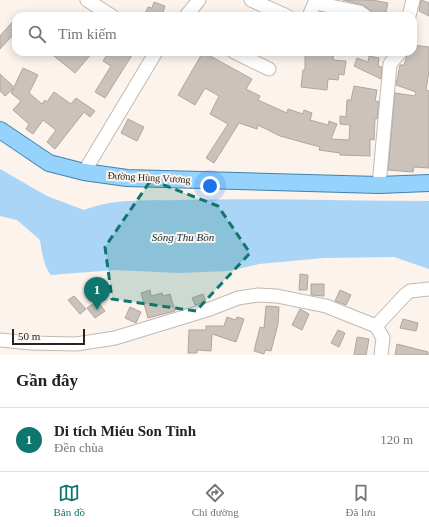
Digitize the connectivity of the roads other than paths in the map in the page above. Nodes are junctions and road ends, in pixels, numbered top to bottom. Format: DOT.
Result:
graph roads {
  1 [pos="87,0"];
  2 [pos="199,0"];
  3 [pos="251,0"];
  4 [pos="413,0"];
  5 [pos="315,2"];
  6 [pos="106,12"];
  7 [pos="189,12"];
  8 [pos="278,12"];
  9 [pos="311,12"];
  10 [pos="359,12"];
  11 [pos="410,12"];
  12 [pos="154,56"];
  13 [pos="242,56"];
  14 [pos="389,57"];
  15 [pos="269,69"];
  16 [pos="0,130"];
  17 [pos="84,172"];
  18 [pos="429,183"];
  19 [pos="380,184"];
  20 [pos="429,289"];
  21 [pos="376,326"];
  22 [pos="0,340"];
  23 [pos="31,349"];
  24 [pos="381,355"];
  1 -- 6 [label="street"];
  2 -- 7 [label="street"];
  3 -- 8 [label="street"];
  4 -- 11 [label="street"];
  5 -- 9 [label="street"];
  5 -- 10 [label="street"];
  12 -- 17 [label="street"];
  13 -- 15 [label="street"];
  14 -- 19 [label="street"];
  16 -- 17 [label="main road, Đường Hùng Vương"];
  17 -- 19 [label="main road, Đường Hùng Vương"];
  18 -- 19 [label="main road, Đường Hùng Vương"];
  20 -- 21 [label="street"];
  21 -- 23 [label="street"];
  21 -- 24 [label="street"];
  22 -- 23 [label="street"];
}
